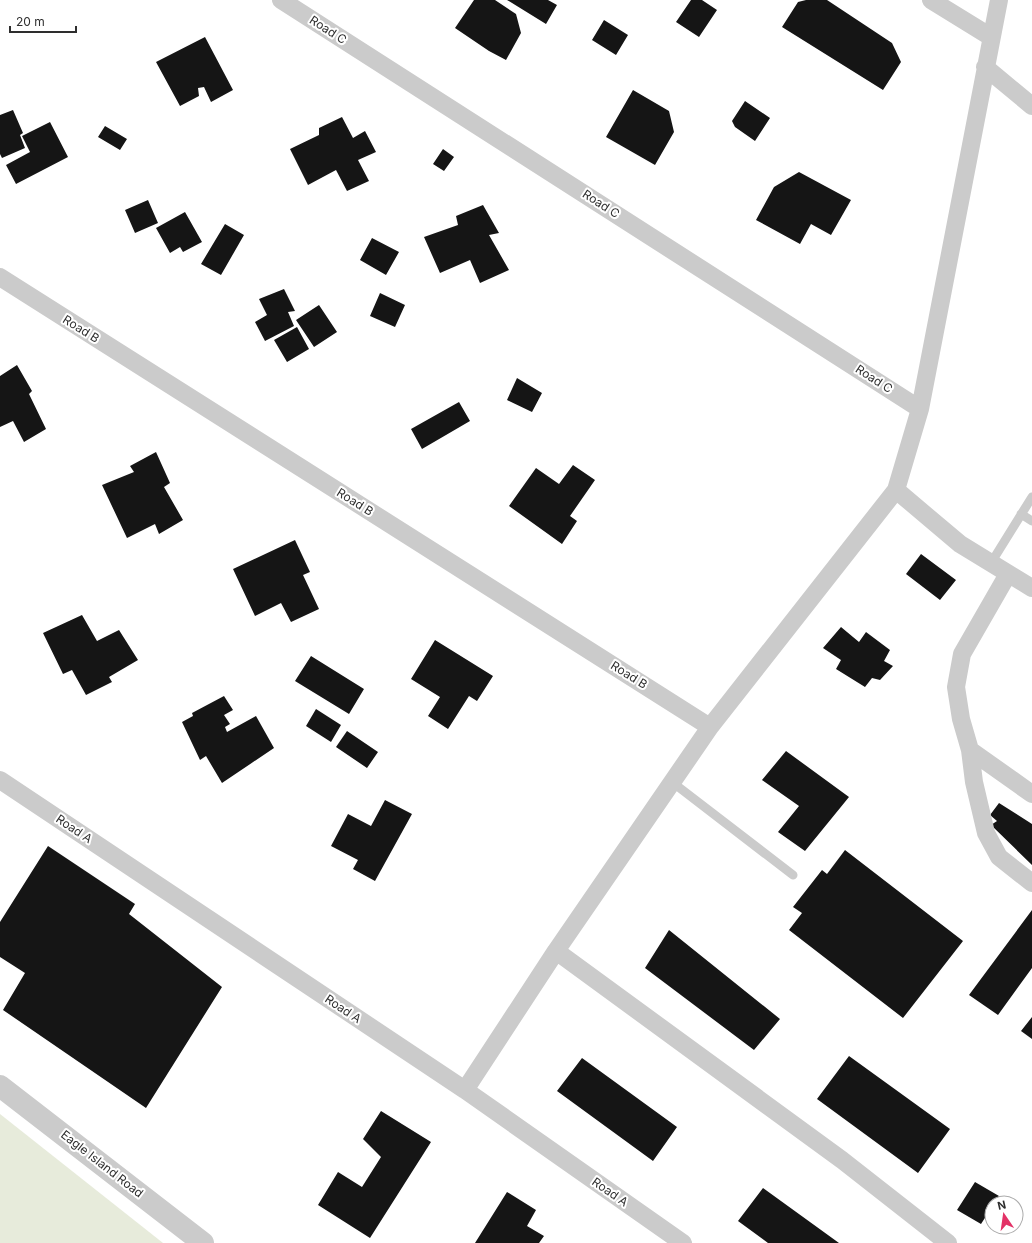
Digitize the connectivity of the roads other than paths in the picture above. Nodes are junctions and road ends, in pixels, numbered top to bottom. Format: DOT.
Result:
graph roads {
  1 [pos="281,0"];
  2 [pos="930,0"];
  3 [pos="999,0"];
  4 [pos="991,37"];
  5 [pos="985,67"];
  6 [pos="1032,106"];
  7 [pos="0,277"];
  8 [pos="920,409"];
  9 [pos="896,490"];
  10 [pos="1032,497"];
  11 [pos="1021,514"];
  12 [pos="1032,521"];
  13 [pos="991,563"];
  14 [pos="1008,574"];
  15 [pos="1032,588"];
  16 [pos="710,727"];
  17 [pos="970,750"];
  18 [pos="0,780"];
  19 [pos="672,782"];
  20 [pos="1032,794"];
  21 [pos="793,875"];
  22 [pos="1032,883"];
  23 [pos="556,951"];
  24 [pos="0,1086"];
  25 [pos="465,1090"];
  26 [pos="203,1243"];
  27 [pos="683,1243"];
  28 [pos="948,1243"];
  1 -- 8 [label="street, Road C"];
  2 -- 4 [label="street"];
  3 -- 4 [label="street"];
  4 -- 5 [label="street"];
  5 -- 6 [label="street"];
  5 -- 8 [label="street"];
  7 -- 16 [label="street, Road B"];
  8 -- 9 [label="street"];
  9 -- 13 [label="street"];
  9 -- 16 [label="street"];
  10 -- 11 [label="lane"];
  11 -- 12 [label="lane"];
  11 -- 13 [label="lane"];
  13 -- 14 [label="street"];
  14 -- 15 [label="street"];
  14 -- 17 [label="street"];
  16 -- 19 [label="street"];
  17 -- 20 [label="street"];
  17 -- 22 [label="street"];
  18 -- 25 [label="street, Road A"];
  19 -- 21 [label="lane"];
  19 -- 23 [label="street"];
  23 -- 25 [label="street"];
  23 -- 28 [label="street"];
  24 -- 26 [label="street, Eagle Island Road"];
  25 -- 27 [label="street, Road A"];
}
